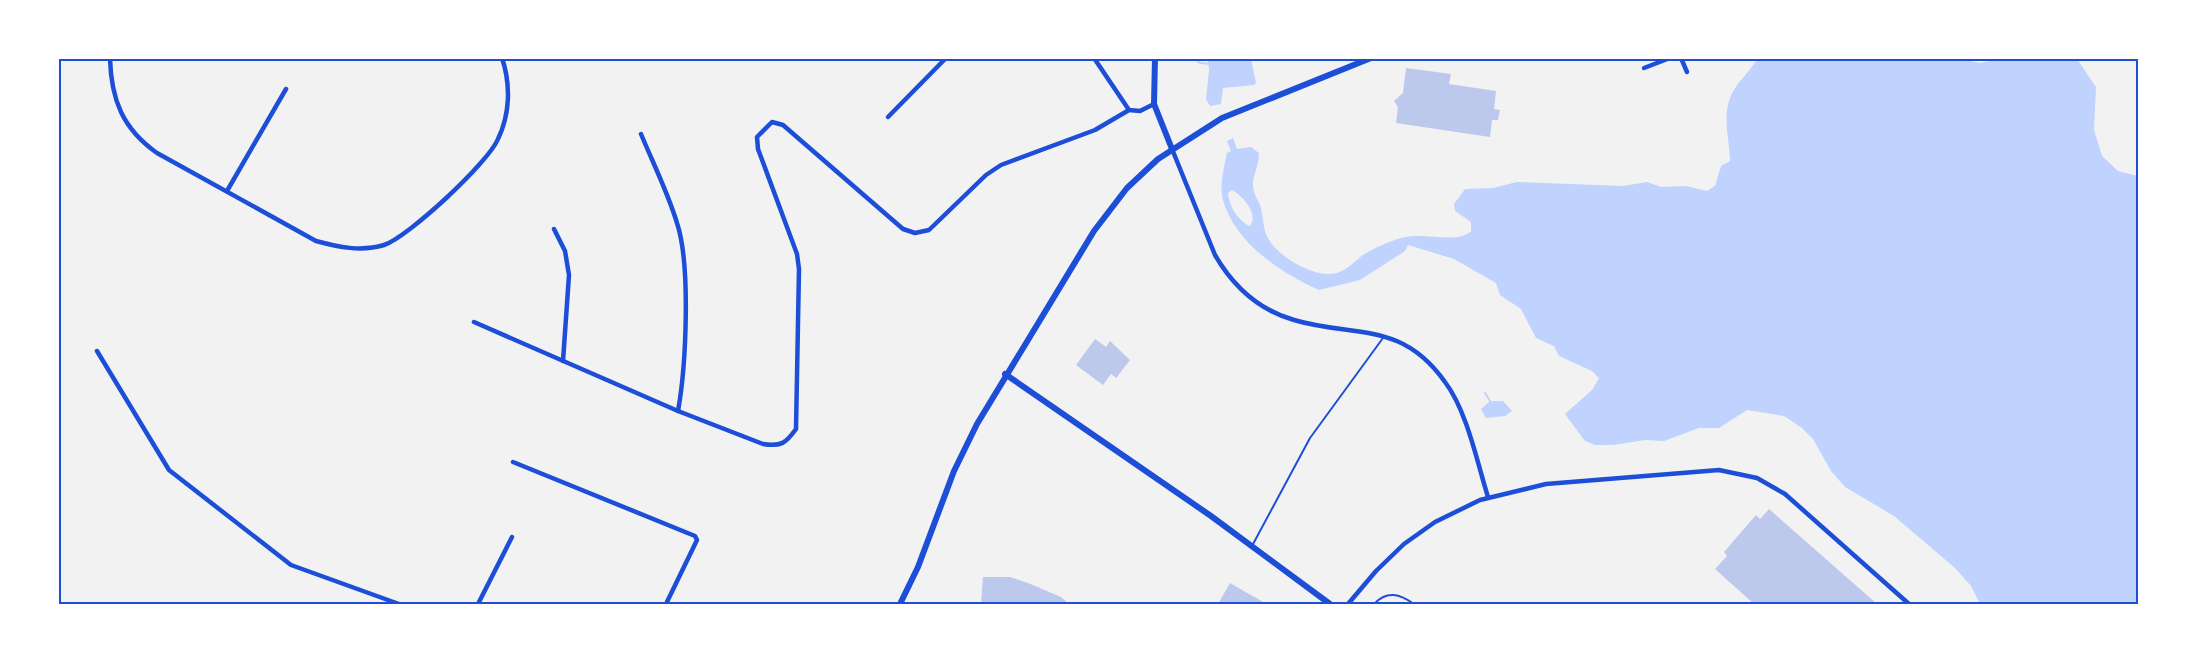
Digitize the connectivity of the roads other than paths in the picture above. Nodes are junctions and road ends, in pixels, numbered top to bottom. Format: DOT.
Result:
graph roads {
  1 [pos="110,58"];
  2 [pos="501,58"];
  3 [pos="946,58"];
  4 [pos="1094,58"];
  5 [pos="1155,58"];
  6 [pos="1371,58"];
  7 [pos="1670,58"];
  8 [pos="1681,58"];
  9 [pos="1644,68"];
  10 [pos="1687,72"];
  11 [pos="286,89"];
  12 [pos="1154,104"];
  13 [pos="1129,110"];
  14 [pos="888,117"];
  15 [pos="640,134"];
  16 [pos="1172,149"];
  17 [pos="227,191"];
  18 [pos="554,229"];
  19 [pos="474,322"];
  20 [pos="1384,335"];
  21 [pos="97,351"];
  22 [pos="562,361"];
  23 [pos="1005,374"];
  24 [pos="678,411"];
  25 [pos="513,462"];
  26 [pos="1488,497"];
  27 [pos="512,537"];
  28 [pos="1251,548"];
  29 [pos="399,604"];
  30 [pos="478,604"];
  31 [pos="666,604"];
  32 [pos="900,604"];
  33 [pos="1330,604"];
  34 [pos="1348,604"];
  35 [pos="1374,604"];
  36 [pos="1414,604"];
  37 [pos="1909,604"];
  1 -- 17 [label="street"];
  2 -- 17 [label="street"];
  3 -- 14 [label="street"];
  4 -- 13 [label="street"];
  5 -- 12 [label="main road"];
  6 -- 16 [label="main road"];
  7 -- 9 [label="street"];
  8 -- 10 [label="street"];
  11 -- 17 [label="street"];
  12 -- 13 [label="street"];
  12 -- 16 [label="main road"];
  13 -- 24 [label="street"];
  15 -- 24 [label="street"];
  16 -- 20 [label="street"];
  16 -- 23 [label="main road"];
  18 -- 22 [label="street"];
  19 -- 22 [label="street"];
  20 -- 26 [label="street"];
  20 -- 28 [label="lane"];
  21 -- 29 [label="street"];
  22 -- 24 [label="street"];
  23 -- 28 [label="main road"];
  23 -- 32 [label="main road"];
  25 -- 31 [label="street"];
  26 -- 34 [label="street"];
  26 -- 37 [label="street"];
  27 -- 30 [label="street"];
  28 -- 33 [label="main road"];
  35 -- 36 [label="lane"];
}
